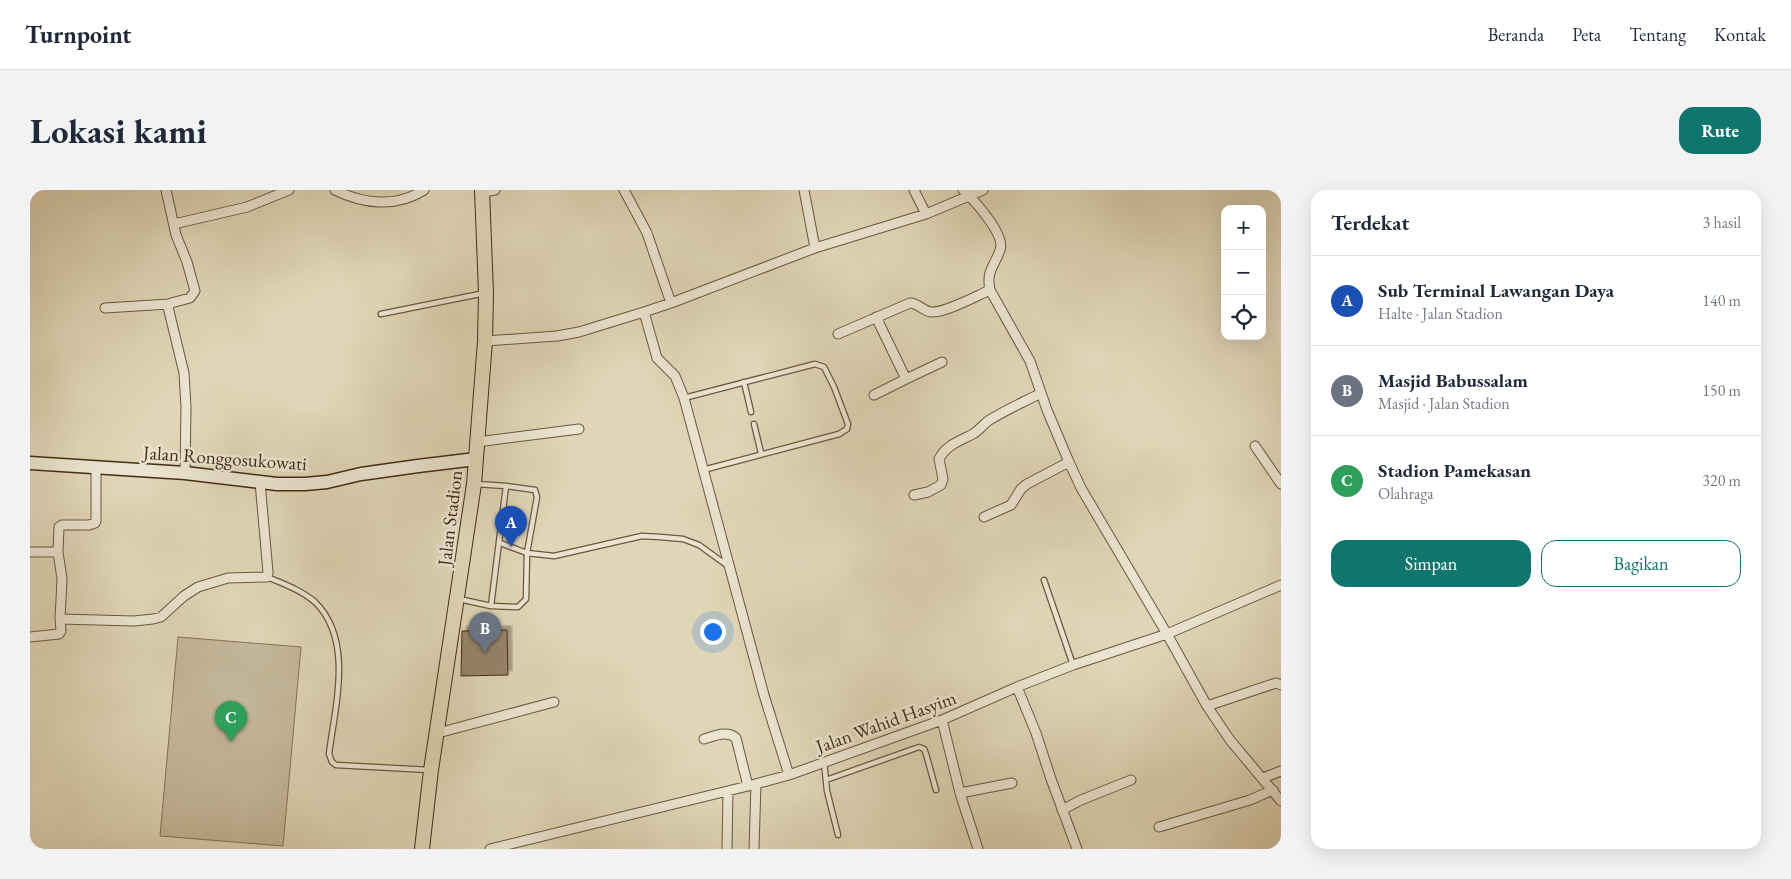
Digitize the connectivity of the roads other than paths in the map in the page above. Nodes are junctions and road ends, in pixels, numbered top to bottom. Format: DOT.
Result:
graph roads {
  1 [pos="166,190"];
  2 [pos="289,190"];
  3 [pos="335,190"];
  4 [pos="424,190"];
  5 [pos="624,190"];
  6 [pos="804,190"];
  7 [pos="914,190"];
  8 [pos="983,190"];
  9 [pos="487,191"];
  10 [pos="966,193"];
  11 [pos="926,214"];
  12 [pos="174,224"];
  13 [pos="815,248"];
  14 [pos="990,290"];
  15 [pos="486,293"];
  16 [pos="671,303"];
  17 [pos="169,304"];
  18 [pos="105,308"];
  19 [pos="644,312"];
  20 [pos="381,314"];
  21 [pos="876,317"];
  22 [pos="838,334"];
  23 [pos="485,341"];
  24 [pos="942,362"];
  25 [pos="906,379"];
  26 [pos="744,382"];
  27 [pos="1042,393"];
  28 [pos="874,395"];
  29 [pos="684,398"];
  30 [pos="751,412"];
  31 [pos="754,424"];
  32 [pos="579,428"];
  33 [pos="477,442"];
  34 [pos="1255,446"];
  35 [pos="761,453"];
  36 [pos="476,459"];
  37 [pos="1069,462"];
  38 [pos="30,463"];
  39 [pos="96,468"];
  40 [pos="703,470"];
  41 [pos="185,473"];
  42 [pos="260,482"];
  43 [pos="474,484"];
  44 [pos="1281,484"];
  45 [pos="506,486"];
  46 [pos="914,495"];
  47 [pos="984,518"];
  48 [pos="500,543"];
  49 [pos="30,552"];
  50 [pos="58,552"];
  51 [pos="527,553"];
  52 [pos="729,566"];
  53 [pos="267,577"];
  54 [pos="1044,580"];
  55 [pos="1281,585"];
  56 [pos="458,598"];
  57 [pos="491,606"];
  58 [pos="60,619"];
  59 [pos="1168,634"];
  60 [pos="30,636"];
  61 [pos="1073,665"];
  62 [pos="1281,685"];
  63 [pos="1017,687"];
  64 [pos="554,702"];
  65 [pos="1207,706"];
  66 [pos="942,720"];
  67 [pos="438,733"];
  68 [pos="704,739"];
  69 [pos="824,762"];
  70 [pos="431,770"];
  71 [pos="1281,771"];
  72 [pos="789,775"];
  73 [pos="1263,778"];
  74 [pos="826,780"];
  75 [pos="1131,780"];
  76 [pos="1012,783"];
  77 [pos="752,785"];
  78 [pos="936,790"];
  79 [pos="1273,790"];
  80 [pos="728,791"];
  81 [pos="960,793"];
  82 [pos="1281,801"];
  83 [pos="1062,810"];
  84 [pos="1159,827"];
  85 [pos="838,835"];
  86 [pos="422,849"];
  87 [pos="490,849"];
  88 [pos="726,849"];
  89 [pos="754,849"];
  90 [pos="978,849"];
  91 [pos="1077,849"];
  1 -- 12 [label="street"];
  2 -- 12 [label="street"];
  3 -- 4 [label="street"];
  5 -- 16 [label="street"];
  6 -- 13 [label="street"];
  7 -- 11 [label="street"];
  8 -- 10 [label="street"];
  9 -- 15 [label="main road, Jalan Stadion"];
  10 -- 11 [label="street"];
  10 -- 14 [label="street"];
  11 -- 13 [label="street"];
  12 -- 17 [label="street"];
  13 -- 16 [label="street"];
  14 -- 21 [label="street"];
  14 -- 27 [label="street"];
  15 -- 20 [label="lane"];
  15 -- 23 [label="main road, Jalan Stadion"];
  16 -- 19 [label="street"];
  17 -- 18 [label="street"];
  17 -- 41 [label="street"];
  19 -- 23 [label="street"];
  19 -- 29 [label="street"];
  21 -- 22 [label="street"];
  21 -- 25 [label="street"];
  23 -- 33 [label="main road, Jalan Stadion"];
  24 -- 25 [label="street"];
  25 -- 28 [label="street"];
  26 -- 29 [label="lane"];
  26 -- 30 [label="lane"];
  26 -- 35 [label="lane"];
  27 -- 37 [label="street"];
  27 -- 46 [label="street"];
  29 -- 40 [label="street"];
  31 -- 35 [label="lane"];
  32 -- 33 [label="street"];
  33 -- 36 [label="main road, Jalan Stadion"];
  34 -- 44 [label="street"];
  35 -- 40 [label="lane"];
  36 -- 42 [label="main road, Jalan Ronggosukowati"];
  36 -- 43 [label="main road, Jalan Stadion"];
  37 -- 47 [label="street"];
  37 -- 59 [label="street"];
  38 -- 39 [label="main road, Jalan Ronggosukowati"];
  39 -- 41 [label="main road, Jalan Ronggosukowati"];
  39 -- 50 [label="street"];
  40 -- 52 [label="street"];
  41 -- 42 [label="main road, Jalan Ronggosukowati"];
  42 -- 53 [label="street"];
  43 -- 45 [label="lane"];
  43 -- 56 [label="main road, Jalan Stadion"];
  45 -- 48 [label="lane"];
  45 -- 51 [label="lane"];
  48 -- 51 [label="lane"];
  48 -- 57 [label="lane"];
  49 -- 50 [label="street"];
  50 -- 58 [label="street"];
  51 -- 52 [label="lane"];
  51 -- 57 [label="lane"];
  52 -- 72 [label="street"];
  53 -- 58 [label="street"];
  53 -- 70 [label="lane"];
  54 -- 61 [label="lane"];
  55 -- 59 [label="street, Jalan Wahid Hasyim"];
  56 -- 57 [label="lane"];
  56 -- 67 [label="main road, Jalan Stadion"];
  58 -- 60 [label="street"];
  59 -- 61 [label="street, Jalan Wahid Hasyim"];
  59 -- 65 [label="street"];
  61 -- 63 [label="street, Jalan Wahid Hasyim"];
  62 -- 65 [label="street"];
  63 -- 66 [label="street, Jalan Wahid Hasyim"];
  63 -- 83 [label="street"];
  64 -- 67 [label="street"];
  65 -- 73 [label="street"];
  66 -- 69 [label="street, Jalan Wahid Hasyim"];
  66 -- 81 [label="street"];
  67 -- 70 [label="main road, Jalan Stadion"];
  68 -- 77 [label="street"];
  69 -- 72 [label="street, Jalan Wahid Hasyim"];
  69 -- 74 [label="lane"];
  70 -- 86 [label="main road, Jalan Stadion"];
  71 -- 73 [label="street"];
  72 -- 77 [label="street, Jalan Wahid Hasyim"];
  73 -- 79 [label="street"];
  74 -- 78 [label="lane"];
  74 -- 85 [label="lane"];
  75 -- 83 [label="street"];
  76 -- 81 [label="street"];
  77 -- 80 [label="street, Jalan Wahid Hasyim"];
  77 -- 89 [label="street"];
  79 -- 82 [label="street"];
  79 -- 84 [label="street"];
  80 -- 87 [label="street, Jalan Wahid Hasyim"];
  80 -- 88 [label="street"];
  81 -- 90 [label="street"];
  83 -- 91 [label="street"];
}
